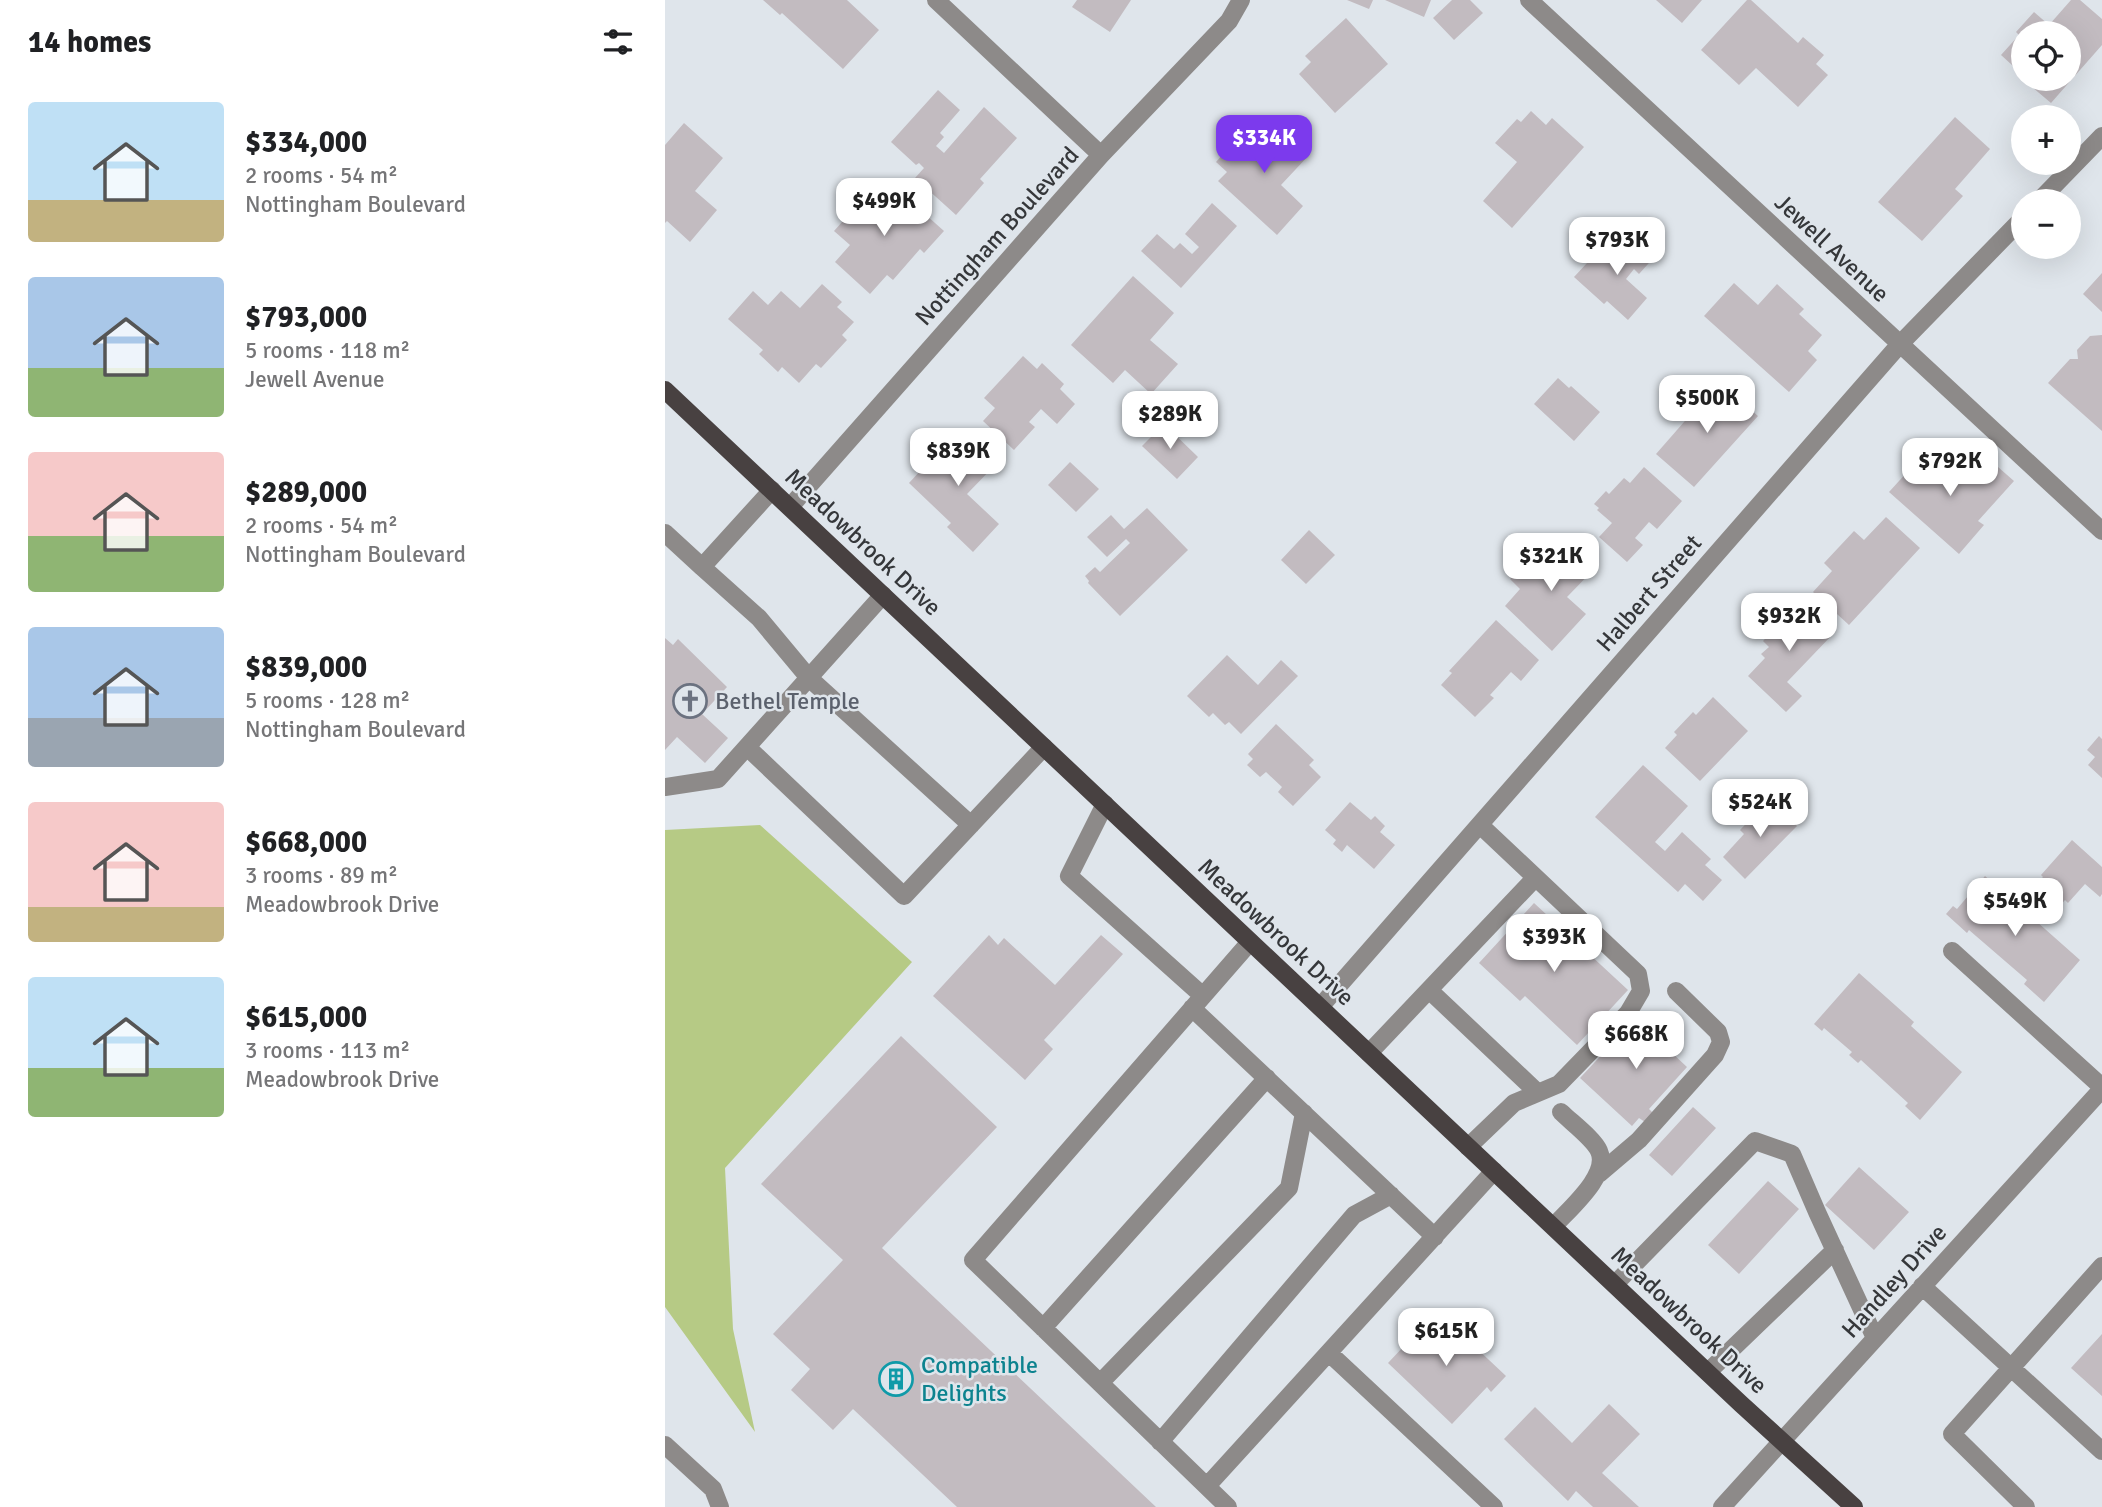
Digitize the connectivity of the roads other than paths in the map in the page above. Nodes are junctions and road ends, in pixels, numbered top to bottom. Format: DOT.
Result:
graph roads {
  1 [pos="936,0"];
  2 [pos="1241,0"];
  3 [pos="1529,0"];
  4 [pos="2102,136"];
  5 [pos="1101,155"];
  6 [pos="2051,189"];
  7 [pos="2011,230"];
  8 [pos="1901,344"];
  9 [pos="665,390"];
  10 [pos="772,490"];
  11 [pos="790,507"];
  12 [pos="2102,531"];
  13 [pos="665,533"];
  14 [pos="702,567"];
  15 [pos="883,595"];
  16 [pos="809,678"];
  17 [pos="747,747"];
  18 [pos="1044,747"];
  19 [pos="665,787"];
  20 [pos="1105,804"];
  21 [pos="971,825"];
  22 [pos="1480,825"];
  23 [pos="1535,878"];
  24 [pos="1250,942"];
  25 [pos="1952,951"];
  26 [pos="1429,990"];
  27 [pos="1676,991"];
  28 [pos="1198,1002"];
  29 [pos="1320,1007"];
  30 [pos="1369,1053"];
  31 [pos="1267,1078"];
  32 [pos="2102,1088"];
  33 [pos="1537,1092"];
  34 [pos="1561,1112"];
  35 [pos="1304,1113"];
  36 [pos="1468,1147"];
  37 [pos="1494,1171"];
  38 [pos="1599,1174"];
  39 [pos="1391,1195"];
  40 [pos="1554,1226"];
  41 [pos="1435,1237"];
  42 [pos="1835,1250"];
  43 [pos="2102,1266"];
  44 [pos="1615,1284"];
  45 [pos="1923,1286"];
  46 [pos="1044,1328"];
  47 [pos="1875,1338"];
  48 [pos="1329,1353"];
  49 [pos="2011,1368"];
  50 [pos="1708,1372"];
  51 [pos="1100,1383"];
  52 [pos="1160,1441"];
  53 [pos="1781,1441"];
  54 [pos="665,1446"];
  55 [pos="2102,1451"];
  56 [pos="1207,1486"];
  57 [pos="720,1507"];
  58 [pos="1228,1507"];
  59 [pos="1494,1507"];
  60 [pos="1722,1507"];
  61 [pos="1854,1507"];
  62 [pos="2026,1507"];
  1 -- 5 [label="street"];
  2 -- 5 [label="street, Nottingham Boulevard"];
  3 -- 8 [label="street, Jewell Avenue"];
  4 -- 6 [label="street"];
  5 -- 11 [label="street, Nottingham Boulevard"];
  7 -- 8 [label="street, Halbert Street"];
  8 -- 12 [label="street, Jewell Avenue"];
  8 -- 22 [label="street, Halbert Street"];
  9 -- 10 [label="main road, Meadowbrook Drive"];
  10 -- 11 [label="main road, Meadowbrook Drive"];
  10 -- 14 [label="street"];
  11 -- 15 [label="main road, Meadowbrook Drive"];
  13 -- 14 [label="street"];
  14 -- 16 [label="street"];
  15 -- 16 [label="street"];
  15 -- 18 [label="main road, Meadowbrook Drive"];
  16 -- 17 [label="street"];
  16 -- 21 [label="street"];
  17 -- 19 [label="street"];
  17 -- 21 [label="street"];
  18 -- 20 [label="main road, Meadowbrook Drive"];
  18 -- 21 [label="street"];
  20 -- 24 [label="main road, Meadowbrook Drive"];
  20 -- 28 [label="street"];
  22 -- 23 [label="street"];
  22 -- 29 [label="street, Halbert Street"];
  23 -- 26 [label="street"];
  23 -- 33 [label="street"];
  24 -- 28 [label="street"];
  24 -- 29 [label="main road, Meadowbrook Drive"];
  25 -- 32 [label="street"];
  26 -- 30 [label="street"];
  26 -- 33 [label="street"];
  27 -- 38 [label="street"];
  28 -- 31 [label="street"];
  28 -- 46 [label="street"];
  29 -- 30 [label="main road, Meadowbrook Drive"];
  30 -- 36 [label="main road, Meadowbrook Drive"];
  31 -- 35 [label="street"];
  31 -- 46 [label="street"];
  32 -- 45 [label="street, Handley Drive"];
  33 -- 36 [label="street"];
  34 -- 38 [label="street"];
  35 -- 39 [label="street"];
  35 -- 51 [label="street"];
  36 -- 37 [label="main road, Meadowbrook Drive"];
  37 -- 40 [label="main road, Meadowbrook Drive"];
  37 -- 41 [label="street"];
  38 -- 40 [label="street"];
  39 -- 41 [label="street"];
  39 -- 52 [label="street"];
  40 -- 44 [label="main road, Meadowbrook Drive"];
  41 -- 48 [label="street"];
  42 -- 44 [label="street"];
  42 -- 47 [label="street"];
  42 -- 50 [label="street"];
  43 -- 49 [label="street"];
  44 -- 50 [label="main road, Meadowbrook Drive"];
  45 -- 47 [label="street, Handley Drive"];
  45 -- 49 [label="street"];
  46 -- 51 [label="street"];
  47 -- 53 [label="street, Handley Drive"];
  48 -- 56 [label="street"];
  48 -- 59 [label="street"];
  49 -- 55 [label="street"];
  49 -- 62 [label="street"];
  50 -- 53 [label="main road, Meadowbrook Drive"];
  51 -- 52 [label="street"];
  52 -- 56 [label="street"];
  53 -- 60 [label="street, Handley Drive"];
  53 -- 61 [label="main road, Meadowbrook Drive"];
  54 -- 57 [label="street"];
  56 -- 58 [label="street"];
}
